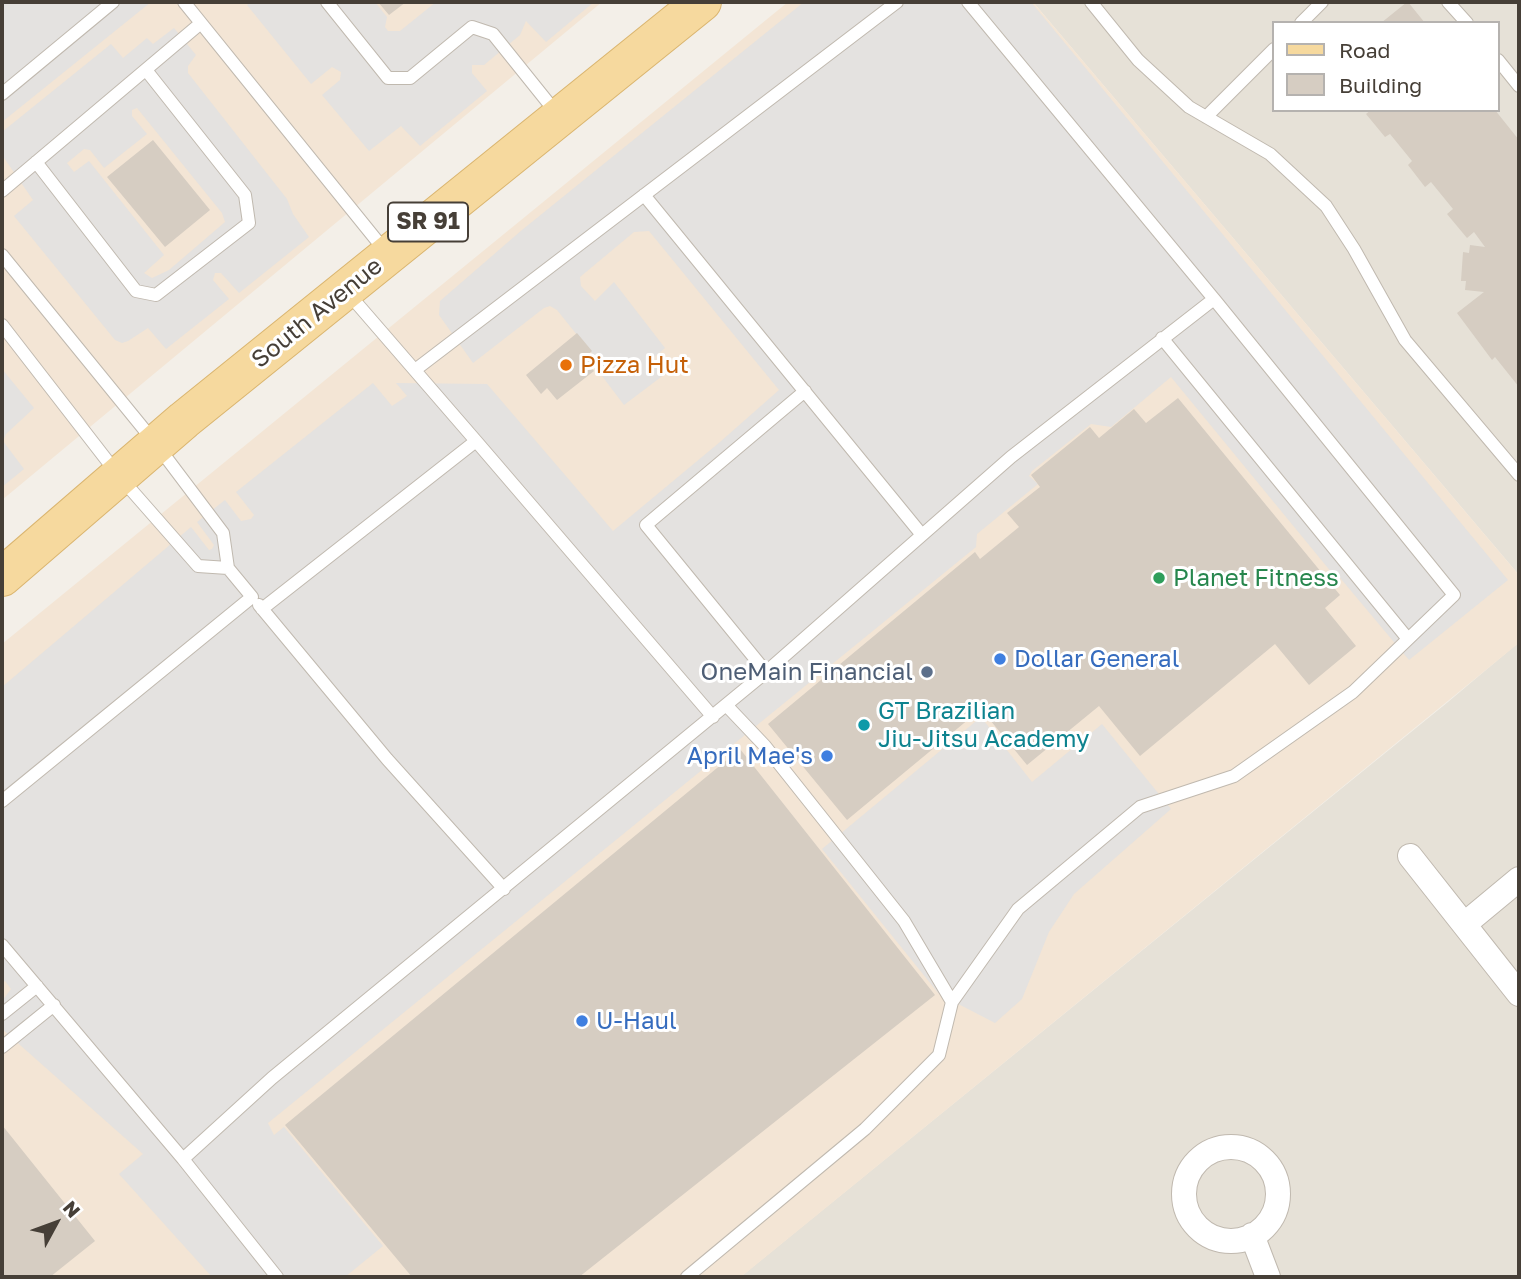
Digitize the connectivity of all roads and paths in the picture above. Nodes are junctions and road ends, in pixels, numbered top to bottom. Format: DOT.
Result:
graph roads {
  1 [pos="113,2"];
  2 [pos="184,2"];
  3 [pos="327,2"];
  4 [pos="897,2"];
  5 [pos="968,2"];
  6 [pos="1091,2"];
  7 [pos="1322,2"];
  8 [pos="1448,2"];
  9 [pos="685,10"];
  10 [pos="1303,21"];
  11 [pos="1465,21"];
  12 [pos="201,23"];
  13 [pos="1272,51"];
  14 [pos="1500,62"];
  15 [pos="146,70"];
  16 [pos="1519,86"];
  17 [pos="2,94"];
  18 [pos="559,116"];
  19 [pos="1206,117"];
  20 [pos="36,162"];
  21 [pos="2,191"];
  22 [pos="644,195"];
  23 [pos="2,255"];
  24 [pos="388,255"];
  25 [pos="345,290"];
  26 [pos="1214,299"];
  27 [pos="2,325"];
  28 [pos="1162,338"];
  29 [pos="415,370"];
  30 [pos="805,391"];
  31 [pos="476,441"];
  32 [pos="156,444"];
  33 [pos="1519,475"];
  34 [pos="119,476"];
  35 [pos="922,534"];
  36 [pos="228,568"];
  37 [pos="2,577"];
  38 [pos="252,597"];
  39 [pos="262,609"];
  40 [pos="1408,639"];
  41 [pos="766,672"];
  42 [pos="726,705"];
  43 [pos="713,717"];
  44 [pos="2,801"];
  45 [pos="1410,856"];
  46 [pos="1519,879"];
  47 [pos="504,889"];
  48 [pos="1465,923"];
  49 [pos="2,945"];
  50 [pos="37,986"];
  51 [pos="1519,994"];
  52 [pos="952,1002"];
  53 [pos="54,1005"];
  54 [pos="2,1014"];
  55 [pos="2,1047"];
  56 [pos="183,1159"];
  57 [pos="1252,1235"];
  58 [pos="277,1277"];
  59 [pos="687,1277"];
  60 [pos="1268,1277"];
  1 -- 17 [label="lane"];
  2 -- 12 [label="lane"];
  3 -- 18 [label="lane"];
  4 -- 22 [label="lane"];
  5 -- 26 [label="lane"];
  6 -- 19 [label="lane"];
  7 -- 10 [label="lane"];
  8 -- 11 [label="lane"];
  9 -- 18 [label="main road, South Avenue / SR 91"];
  12 -- 15 [label="lane"];
  12 -- 24 [label="lane"];
  13 -- 19 [label="lane"];
  14 -- 16 [label="lane"];
  15 -- 20 [label="lane"];
  15 -- 20 [label="lane"];
  18 -- 24 [label="main road, South Avenue / SR 91"];
  19 -- 33 [label="lane"];
  20 -- 21 [label="lane"];
  22 -- 29 [label="lane"];
  22 -- 30 [label="lane"];
  23 -- 32 [label="lane"];
  24 -- 25 [label="main road, South Avenue / SR 91"];
  25 -- 29 [label="lane"];
  25 -- 32 [label="main road, South Avenue / SR 91"];
  26 -- 28 [label="lane"];
  26 -- 40 [label="lane"];
  27 -- 34 [label="lane"];
  28 -- 35 [label="lane"];
  28 -- 40 [label="lane"];
  29 -- 31 [label="lane"];
  30 -- 35 [label="lane"];
  30 -- 41 [label="lane"];
  31 -- 39 [label="lane"];
  31 -- 43 [label="lane"];
  32 -- 34 [label="main road, South Avenue / SR 91"];
  32 -- 36 [label="lane"];
  34 -- 36 [label="lane"];
  34 -- 37 [label="main road, South Avenue / SR 91"];
  35 -- 41 [label="lane"];
  36 -- 38 [label="lane"];
  38 -- 39 [label="lane"];
  38 -- 44 [label="lane"];
  39 -- 47 [label="lane"];
  40 -- 52 [label="lane"];
  41 -- 42 [label="lane"];
  42 -- 43 [label="lane"];
  42 -- 52 [label="lane"];
  43 -- 47 [label="lane"];
  45 -- 48 [label="street"];
  46 -- 48 [label="street"];
  47 -- 56 [label="lane"];
  48 -- 51 [label="street"];
  49 -- 50 [label="lane"];
  50 -- 53 [label="lane"];
  50 -- 54 [label="lane"];
  52 -- 59 [label="lane"];
  53 -- 55 [label="lane"];
  53 -- 56 [label="lane"];
  56 -- 58 [label="lane"];
  57 -- 60 [label="street"];
}
